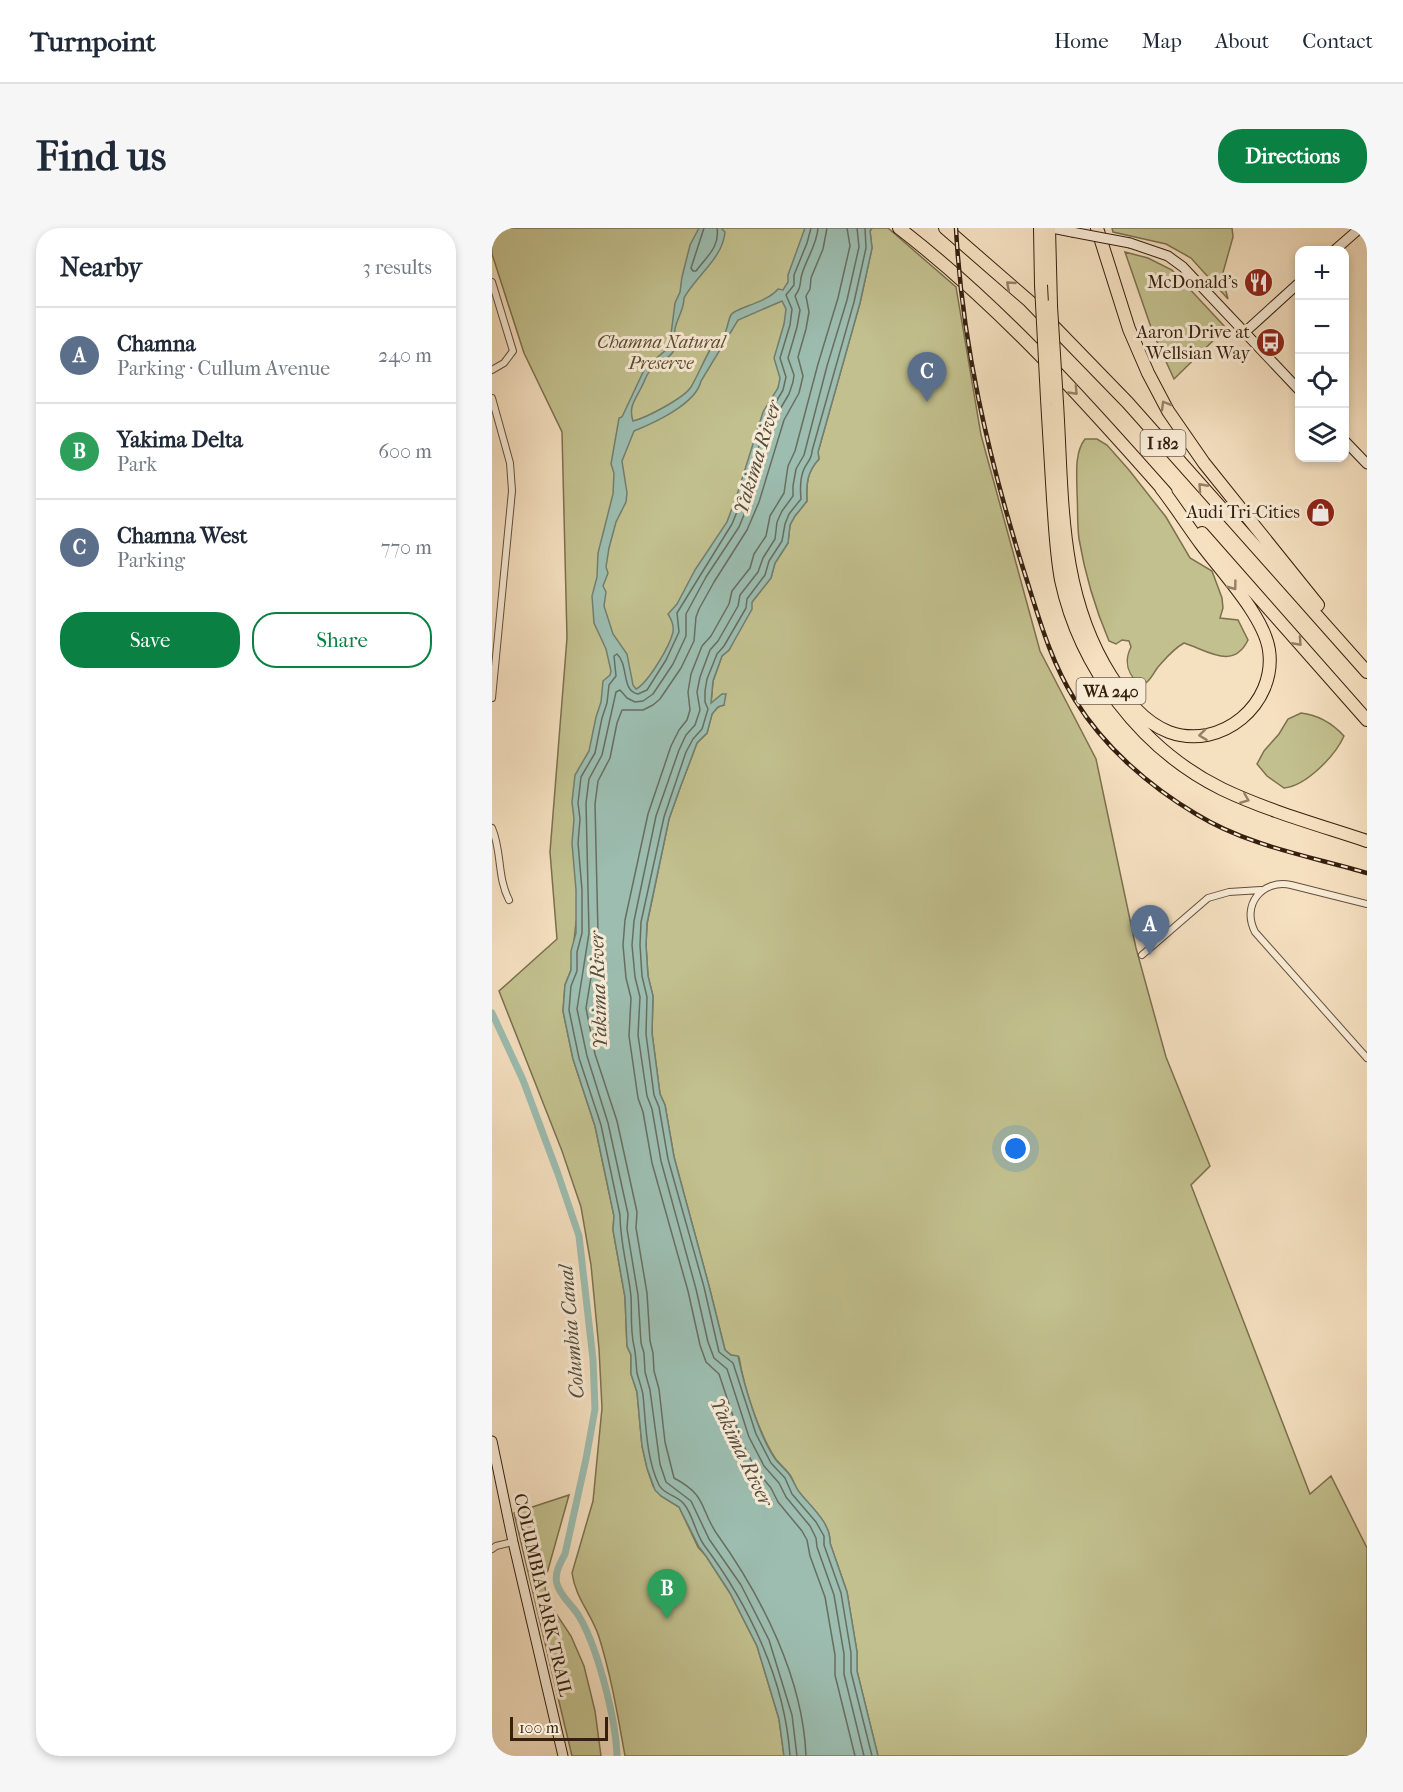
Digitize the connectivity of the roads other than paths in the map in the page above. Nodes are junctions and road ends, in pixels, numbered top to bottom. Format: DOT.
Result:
graph roads {
  1 [pos="900,228"];
  2 [pos="945,228"];
  3 [pos="1040,228"];
  4 [pos="1051,228"];
  5 [pos="1097,228"];
  6 [pos="1104,228"];
  7 [pos="1360,228"];
  8 [pos="1340,246"];
  9 [pos="492,282"];
  10 [pos="1045,285"];
  11 [pos="1115,286"];
  12 [pos="1295,286"];
  13 [pos="1245,332"];
  14 [pos="492,370"];
  15 [pos="1295,387"];
  16 [pos="492,398"];
  17 [pos="1052,401"];
  18 [pos="1349,445"];
  19 [pos="1367,464"];
  20 [pos="1161,488"];
  21 [pos="492,592"];
  22 [pos="502,593"];
  23 [pos="1367,669"];
  24 [pos="492,698"];
  25 [pos="1367,720"];
  26 [pos="492,828"];
  27 [pos="1367,841"];
  28 [pos="1262,890"];
  29 [pos="509,900"];
  30 [pos="1367,904"];
  31 [pos="1142,955"];
  32 [pos="1367,1058"];
  33 [pos="492,1441"];
  34 [pos="513,1542"];
  35 [pos="492,1549"];
  36 [pos="563,1756"];
  1 -- 20 [label="highway, I 182, one-way"];
  23 -- 2 [label="highway, I 182, one-way"];
  3 -- 10 [label="highway"];
  4 -- 10 [label="highway"];
  4 -- 13 [label="main road, bridge"];
  5 -- 11 [label="highway"];
  6 -- 11 [label="highway"];
  7 -- 8 [label="main road"];
  9 -- 14 [label="street"];
  10 -- 17 [label="highway, bridge"];
  23 -- 11 [label="highway, one-way"];
  12 -- 13 [label="main road"];
  13 -- 15 [label="main road"];
  16 -- 22 [label="street"];
  20 -- 17 [label="highway, one-way"];
  17 -- 27 [label="highway, WA 240, one-way"];
  18 -- 19 [label="main road"];
  20 -- 25 [label="highway, I 182, one-way"];
  21 -- 22 [label="street"];
  22 -- 24 [label="street"];
  26 -- 29 [label="street"];
  28 -- 30 [label="street"];
  28 -- 31 [label="street"];
  28 -- 32 [label="street"];
  33 -- 34 [label="main road, COLUMBIA PARK TRAIL"];
  34 -- 35 [label="street"];
  34 -- 36 [label="main road, COLUMBIA PARK TRAIL"];
}
